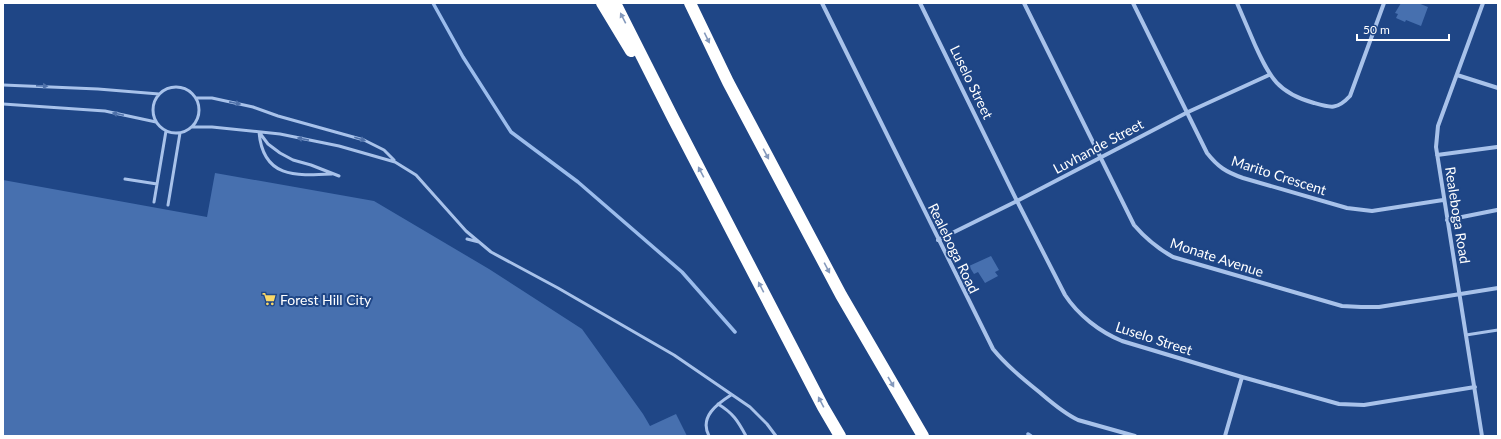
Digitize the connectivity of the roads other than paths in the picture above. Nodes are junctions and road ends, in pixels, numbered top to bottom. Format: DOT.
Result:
graph roads {
  1 [pos="602,3"];
  2 [pos="615,3"];
  3 [pos="690,3"];
  4 [pos="822,3"];
  5 [pos="920,3"];
  6 [pos="1024,3"];
  7 [pos="1133,3"];
  8 [pos="1237,3"];
  9 [pos="1384,3"];
  10 [pos="1483,3"];
  11 [pos="1269,75"];
  12 [pos="1457,75"];
  13 [pos="3,85"];
  14 [pos="1498,88"];
  15 [pos="159,94"];
  16 [pos="197,98"];
  17 [pos="3,104"];
  18 [pos="1188,112"];
  19 [pos="673,118"];
  20 [pos="156,122"];
  21 [pos="192,127"];
  22 [pos="166,131"];
  23 [pos="259,132"];
  24 [pos="180,133"];
  25 [pos="1496,147"];
  26 [pos="1437,155"];
  27 [pos="1100,157"];
  28 [pos="395,162"];
  29 [pos="332,174"];
  30 [pos="339,176"];
  31 [pos="125,179"];
  32 [pos="157,184"];
  33 [pos="1443,200"];
  34 [pos="1017,201"];
  35 [pos="154,202"];
  36 [pos="168,205"];
  37 [pos="1497,210"];
  38 [pos="1447,220"];
  39 [pos="467,239"];
  40 [pos="938,240"];
  41 [pos="480,242"];
  42 [pos="1498,288"];
  43 [pos="1460,295"];
  44 [pos="1498,330"];
  45 [pos="1466,336"];
  46 [pos="1242,377"];
  47 [pos="1474,387"];
  48 [pos="731,394"];
  49 [pos="718,404"];
  50 [pos="709,436"];
  51 [pos="746,436"];
  52 [pos="776,436"];
  53 [pos="840,436"];
  54 [pos="923,436"];
  55 [pos="1135,436"];
  56 [pos="1225,436"];
  57 [pos="1482,436"];
  1 -- 19 [label="highway"];
  19 -- 2 [label="highway, one-way"];
  3 -- 54 [label="highway, one-way"];
  4 -- 40 [label="street, Realeboga Road"];
  5 -- 34 [label="street, Luselo Street"];
  6 -- 27 [label="street, Monate Avenue"];
  7 -- 18 [label="street, Marito Crescent"];
  8 -- 11 [label="street"];
  9 -- 11 [label="street"];
  10 -- 12 [label="street, Realeboga Road"];
  11 -- 18 [label="street, Luvhande Street"];
  12 -- 14 [label="street"];
  12 -- 26 [label="street, Realeboga Road"];
  13 -- 15 [label="lane, one-way"];
  15 -- 16 [label="lane"];
  15 -- 20 [label="lane"];
  16 -- 21 [label="lane"];
  16 -- 28 [label="lane, one-way"];
  20 -- 17 [label="lane, one-way"];
  18 -- 27 [label="street, Luvhande Street"];
  18 -- 33 [label="street, Marito Crescent"];
  53 -- 19 [label="highway, one-way"];
  20 -- 22 [label="lane"];
  21 -- 23 [label="lane"];
  21 -- 24 [label="lane"];
  22 -- 24 [label="lane"];
  22 -- 32 [label="lane"];
  28 -- 23 [label="lane, one-way"];
  23 -- 29 [label="lane"];
  23 -- 29 [label="lane"];
  24 -- 36 [label="lane"];
  25 -- 26 [label="street"];
  26 -- 33 [label="street, Realeboga Road"];
  27 -- 34 [label="street, Luvhande Street"];
  27 -- 43 [label="street, Monate Avenue"];
  28 -- 41 [label="lane"];
  29 -- 30 [label="lane"];
  31 -- 32 [label="lane"];
  32 -- 35 [label="lane"];
  33 -- 38 [label="street, Realeboga Road"];
  34 -- 40 [label="street, Luvhande Street"];
  34 -- 46 [label="street, Luselo Street"];
  37 -- 38 [label="street"];
  38 -- 43 [label="street, Realeboga Road"];
  39 -- 41 [label="lane"];
  40 -- 55 [label="street, Realeboga Road"];
  41 -- 48 [label="lane"];
  42 -- 43 [label="street, Monate Avenue"];
  43 -- 45 [label="street, Realeboga Road"];
  44 -- 45 [label="lane"];
  45 -- 47 [label="street, Realeboga Road"];
  46 -- 47 [label="street, Luselo Street"];
  46 -- 56 [label="street"];
  47 -- 57 [label="street, Realeboga Road"];
  48 -- 49 [label="lane"];
  48 -- 52 [label="lane"];
  49 -- 50 [label="lane"];
  49 -- 51 [label="lane"];
}
